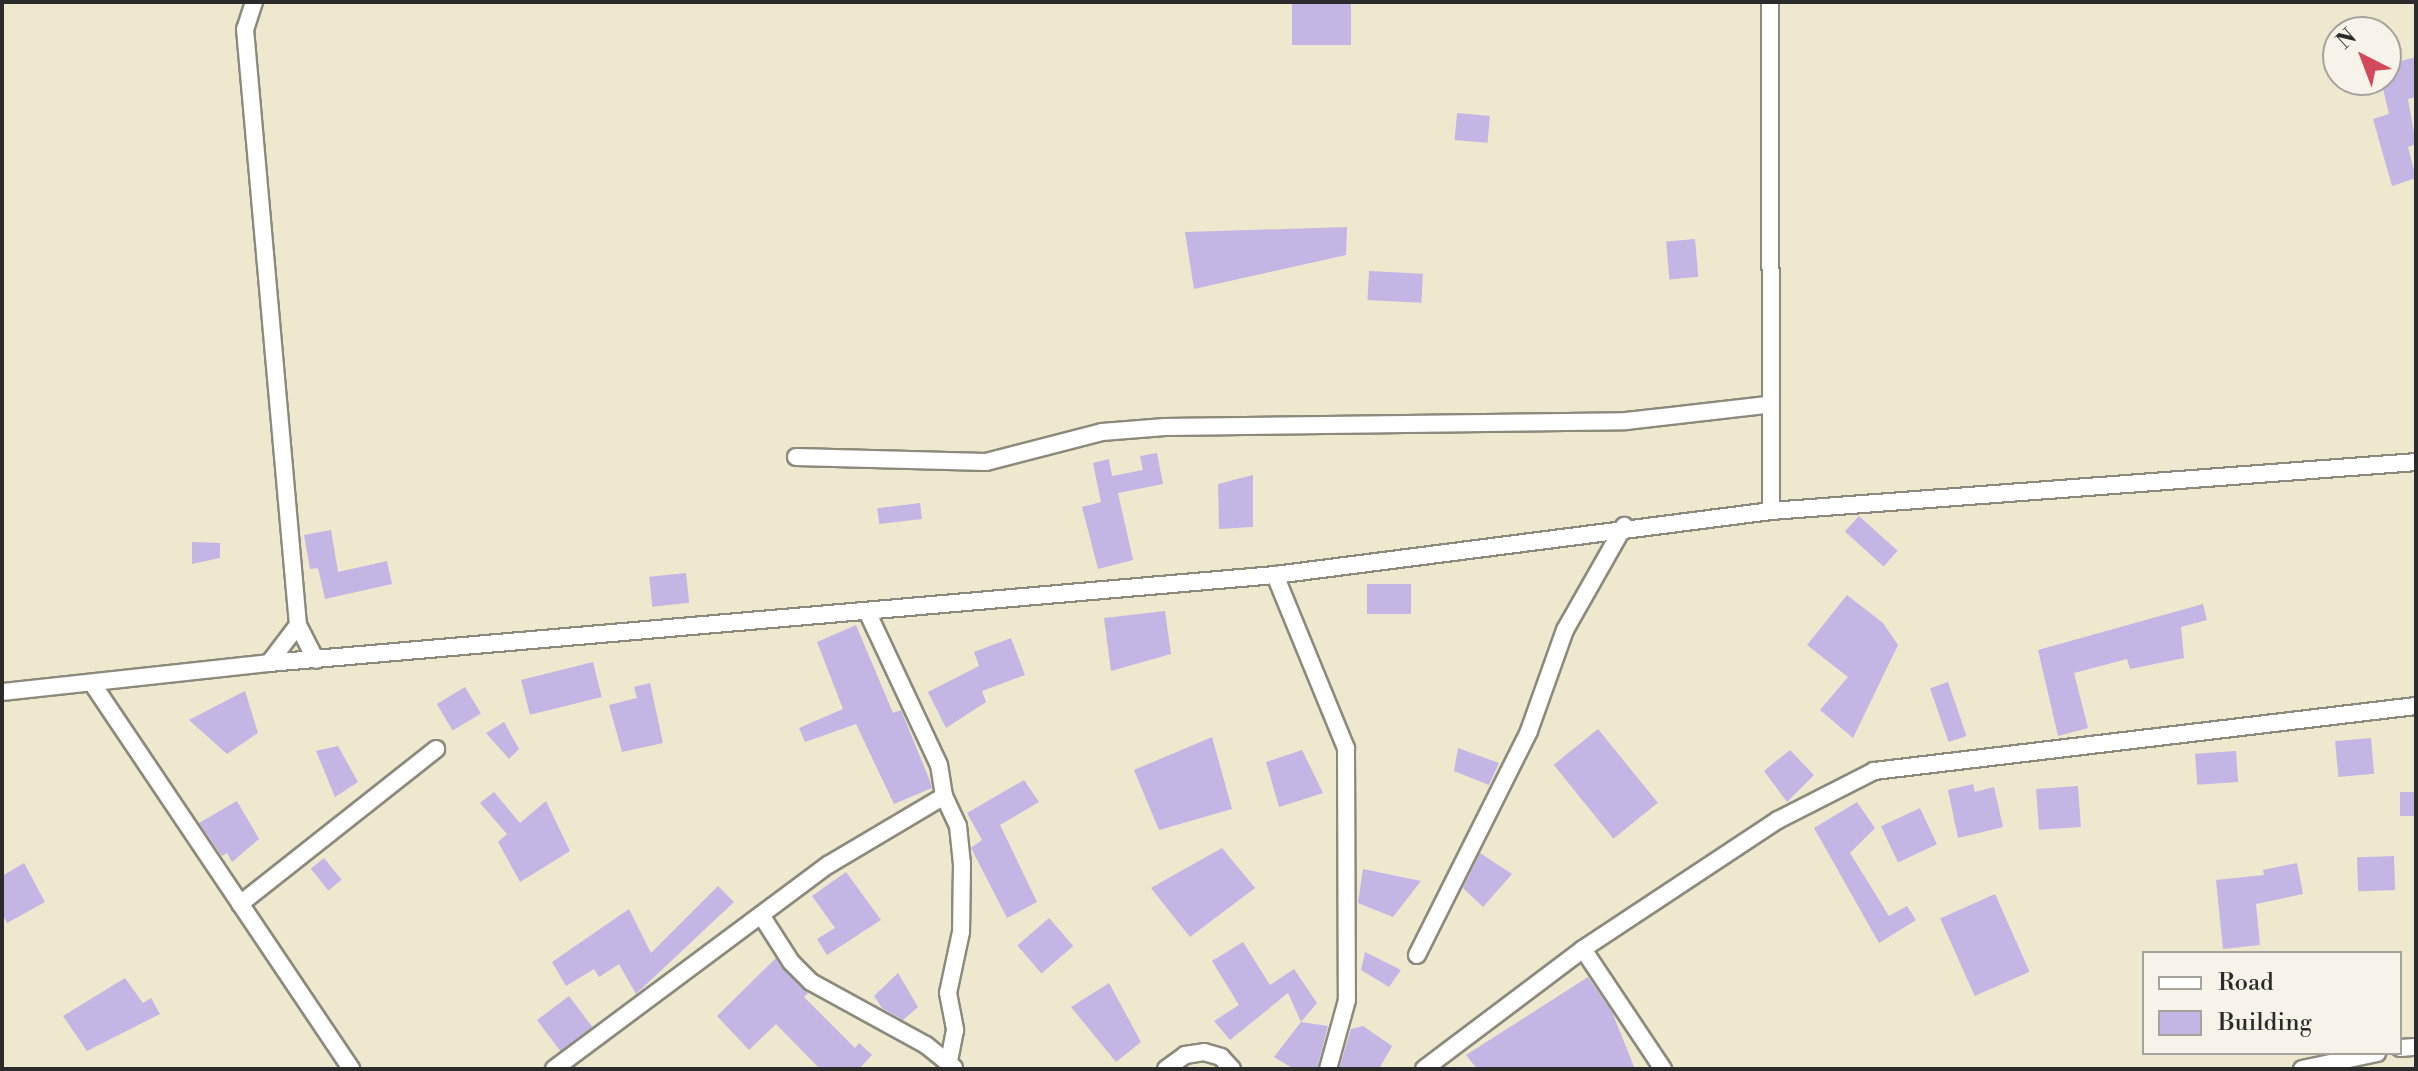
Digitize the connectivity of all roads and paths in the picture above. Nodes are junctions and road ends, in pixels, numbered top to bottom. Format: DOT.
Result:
graph roads {
  1 [pos="254,2"];
  2 [pos="1770,2"];
  3 [pos="1767,405"];
  4 [pos="796,457"];
  5 [pos="2416,462"];
  6 [pos="1771,511"];
  7 [pos="1624,526"];
  8 [pos="1275,575"];
  9 [pos="867,611"];
  10 [pos="298,625"];
  11 [pos="316,660"];
  12 [pos="269,663"];
  13 [pos="92,683"];
  14 [pos="2,692"];
  15 [pos="2416,706"];
  16 [pos="436,749"];
  17 [pos="944,796"];
  18 [pos="240,904"];
  19 [pos="761,915"];
  20 [pos="1583,949"];
  21 [pos="1417,955"];
  22 [pos="2368,1055"];
  23 [pos="952,1066"];
  24 [pos="351,1069"];
  25 [pos="554,1069"];
  26 [pos="1166,1069"];
  27 [pos="1232,1069"];
  28 [pos="1328,1069"];
  29 [pos="1424,1069"];
  30 [pos="1663,1069"];
  31 [pos="2302,1069"];
  1 -- 10 [label="street"];
  2 -- 3 [label="street"];
  3 -- 4 [label="street"];
  3 -- 6 [label="street"];
  5 -- 6 [label="street"];
  6 -- 7 [label="street"];
  7 -- 8 [label="street"];
  7 -- 21 [label="street"];
  8 -- 9 [label="street"];
  8 -- 28 [label="street"];
  9 -- 11 [label="street"];
  9 -- 17 [label="street"];
  10 -- 11 [label="street"];
  10 -- 12 [label="street"];
  11 -- 12 [label="street"];
  12 -- 13 [label="street"];
  13 -- 14 [label="street"];
  13 -- 18 [label="street"];
  15 -- 20 [label="street"];
  16 -- 18 [label="street"];
  17 -- 19 [label="street"];
  17 -- 23 [label="street"];
  18 -- 24 [label="street"];
  19 -- 23 [label="street"];
  19 -- 25 [label="street"];
  20 -- 29 [label="street"];
  20 -- 30 [label="street"];
  22 -- 31 [label="street"];
  26 -- 27 [label="street"];
}
